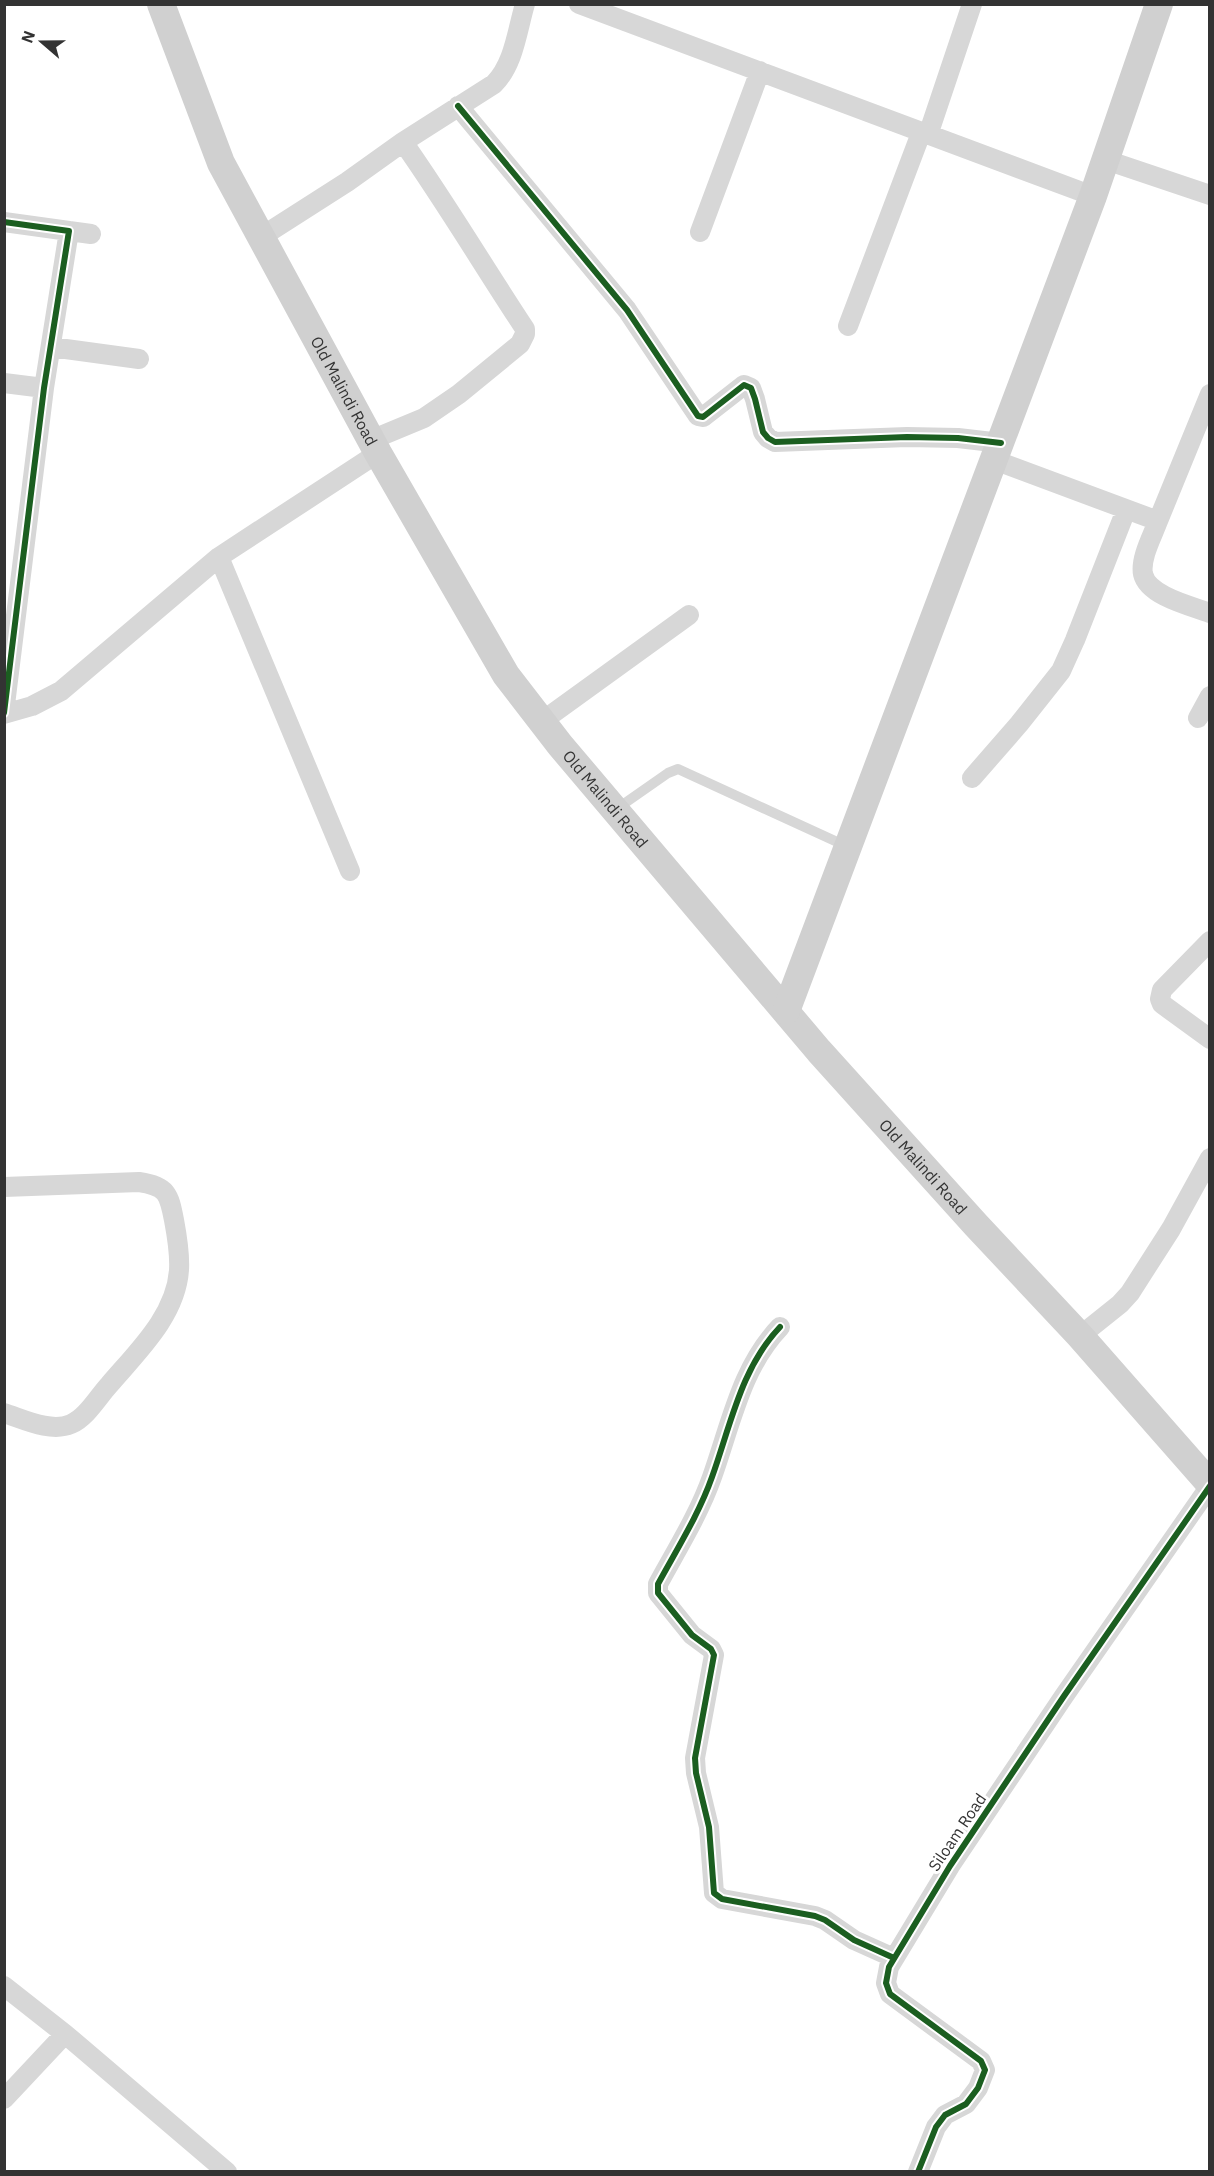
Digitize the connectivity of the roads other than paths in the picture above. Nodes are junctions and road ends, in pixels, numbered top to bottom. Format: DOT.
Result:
graph roads {
  1 [pos="161,4"];
  2 [pos="525,4"];
  3 [pos="579,4"];
  4 [pos="972,4"];
  5 [pos="1160,4"];
  6 [pos="760,71"];
  7 [pos="458,106"];
  8 [pos="925,134"];
  9 [pos="403,142"];
  10 [pos="1106,160"];
  11 [pos="1209,195"];
  12 [pos="1093,196"];
  13 [pos="4,222"];
  14 [pos="69,231"];
  15 [pos="700,232"];
  16 [pos="91,234"];
  17 [pos="261,237"];
  18 [pos="848,326"];
  19 [pos="51,347"];
  20 [pos="139,359"];
  21 [pos="4,383"];
  22 [pos="44,388"];
  23 [pos="1209,394"];
  24 [pos="375,447"];
  25 [pos="998,451"];
  26 [pos="1126,510"];
  27 [pos="1158,521"];
  28 [pos="14,544"];
  29 [pos="219,557"];
  30 [pos="1209,613"];
  31 [pos="689,615"];
  32 [pos="1209,696"];
  33 [pos="4,714"];
  34 [pos="1198,718"];
  35 [pos="541,722"];
  36 [pos="972,778"];
  37 [pos="614,810"];
  38 [pos="848,847"];
  39 [pos="350,871"];
  40 [pos="1209,941"];
  41 [pos="786,1011"];
  42 [pos="1209,1039"];
  43 [pos="1209,1158"];
  44 [pos="4,1187"];
  45 [pos="780,1327"];
  46 [pos="1080,1336"];
  47 [pos="4,1413"];
  48 [pos="1209,1485"];
  49 [pos="894,1958"];
  50 [pos="4,1986"];
  51 [pos="65,2034"];
  52 [pos="4,2098"];
  53 [pos="227,2172"];
  54 [pos="918,2172"];
  1 -- 17 [label="main road, Old Malindi Road"];
  2 -- 7 [label="street"];
  3 -- 6 [label="street"];
  4 -- 8 [label="street"];
  5 -- 10 [label="main road"];
  6 -- 8 [label="street"];
  6 -- 15 [label="street"];
  7 -- 9 [label="street"];
  7 -- 25 [label="street"];
  8 -- 12 [label="street"];
  8 -- 18 [label="street"];
  9 -- 17 [label="street"];
  9 -- 24 [label="street"];
  10 -- 11 [label="street"];
  10 -- 12 [label="main road"];
  12 -- 25 [label="main road"];
  13 -- 14 [label="street"];
  14 -- 16 [label="street"];
  14 -- 19 [label="street"];
  17 -- 24 [label="main road, Old Malindi Road"];
  19 -- 20 [label="street"];
  19 -- 22 [label="street"];
  21 -- 22 [label="street"];
  22 -- 28 [label="street"];
  23 -- 27 [label="street"];
  24 -- 29 [label="street"];
  24 -- 35 [label="main road, Old Malindi Road"];
  25 -- 26 [label="street"];
  25 -- 38 [label="main road"];
  26 -- 27 [label="street"];
  26 -- 36 [label="street"];
  27 -- 30 [label="street"];
  28 -- 33 [label="street"];
  29 -- 33 [label="street"];
  29 -- 39 [label="street"];
  31 -- 35 [label="street"];
  32 -- 34 [label="street"];
  35 -- 37 [label="main road, Old Malindi Road"];
  37 -- 38 [label="lane"];
  37 -- 41 [label="main road, Old Malindi Road"];
  38 -- 41 [label="main road"];
  40 -- 42 [label="street"];
  41 -- 46 [label="main road, Old Malindi Road"];
  43 -- 46 [label="street"];
  44 -- 47 [label="street"];
  45 -- 49 [label="street"];
  46 -- 48 [label="main road, Old Malindi Road"];
  48 -- 49 [label="street, Siloam Road"];
  49 -- 54 [label="street, Siloam Road"];
  50 -- 51 [label="street"];
  51 -- 52 [label="street"];
  51 -- 53 [label="street"];
}
